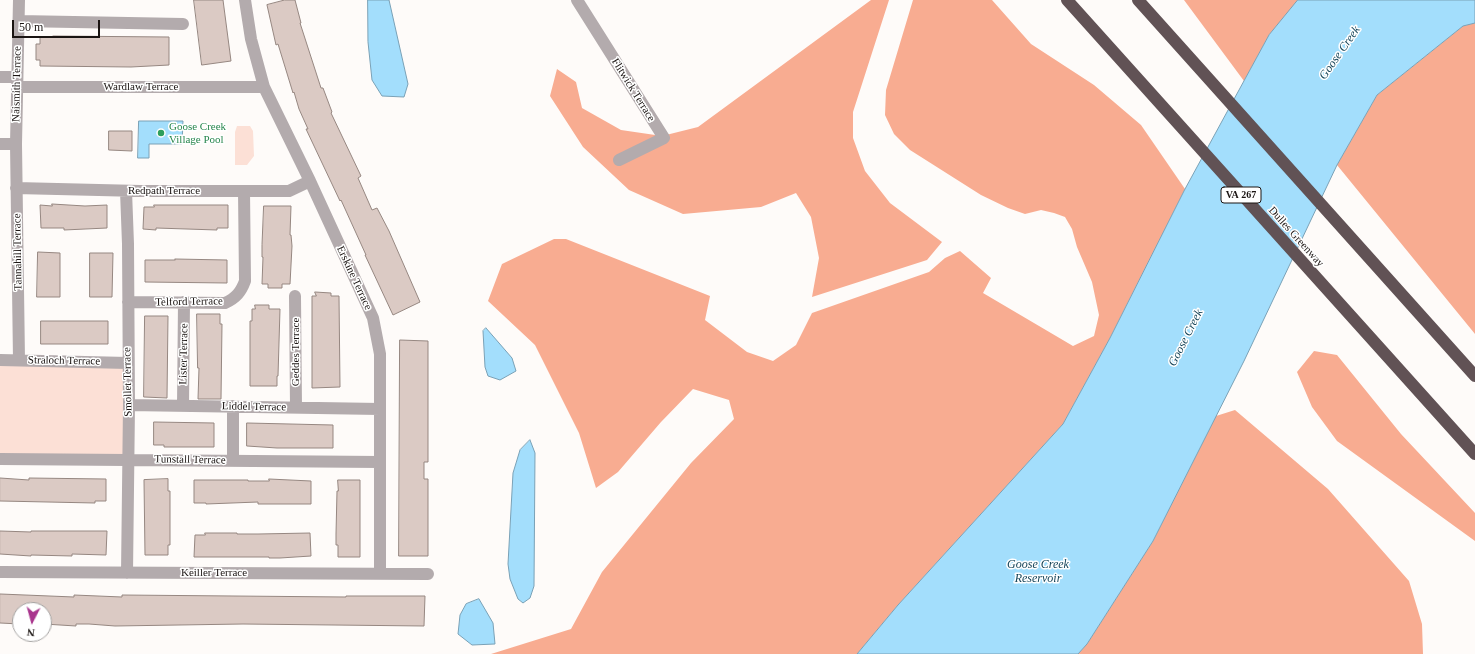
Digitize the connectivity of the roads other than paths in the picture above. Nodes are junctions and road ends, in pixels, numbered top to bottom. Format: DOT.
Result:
graph roads {
  1 [pos="19,0"];
  2 [pos="245,0"];
  3 [pos="577,0"];
  4 [pos="1067,0"];
  5 [pos="1138,0"];
  6 [pos="18,21"];
  7 [pos="183,24"];
  8 [pos="0,78"];
  9 [pos="17,82"];
  10 [pos="264,87"];
  11 [pos="0,144"];
  12 [pos="16,144"];
  13 [pos="619,160"];
  14 [pos="310,181"];
  15 [pos="16,188"];
  16 [pos="126,191"];
  17 [pos="244,191"];
  18 [pos="295,296"];
  19 [pos="128,302"];
  20 [pos="184,302"];
  21 [pos="0,360"];
  22 [pos="20,360"];
  23 [pos="128,363"];
  24 [pos="1475,376"];
  25 [pos="129,406"];
  26 [pos="183,406"];
  27 [pos="233,406"];
  28 [pos="296,407"];
  29 [pos="380,409"];
  30 [pos="1475,454"];
  31 [pos="0,459"];
  32 [pos="129,460"];
  33 [pos="232,461"];
  34 [pos="380,462"];
  35 [pos="0,572"];
  36 [pos="127,573"];
  37 [pos="380,573"];
  38 [pos="428,574"];
  1 -- 6 [label="street, Naismith Terrace"];
  2 -- 10 [label="street, Erskine Terrace"];
  3 -- 13 [label="street, Flitwick Terrace"];
  4 -- 30 [label="highway, Dulles Greenway / VA 267"];
  5 -- 24 [label="highway"];
  6 -- 7 [label="street"];
  6 -- 9 [label="street, Naismith Terrace"];
  8 -- 9 [label="street, Wardlaw Terrace"];
  9 -- 10 [label="street, Wardlaw Terrace"];
  9 -- 12 [label="street, Naismith Terrace"];
  10 -- 14 [label="street, Erskine Terrace"];
  11 -- 12 [label="street"];
  12 -- 15 [label="street, Tannahill Terrace"];
  14 -- 17 [label="street, Redpath Terrace"];
  14 -- 29 [label="street, Erskine Terrace"];
  15 -- 16 [label="street, Redpath Terrace"];
  15 -- 22 [label="street, Tannahill Terrace"];
  16 -- 17 [label="street, Redpath Terrace"];
  16 -- 19 [label="street, Smollet Terrace"];
  17 -- 20 [label="street, Telford Terrace"];
  18 -- 28 [label="street, Geddes Terrace"];
  19 -- 20 [label="street, Telford Terrace"];
  19 -- 23 [label="street, Smollet Terrace"];
  20 -- 26 [label="street, Lister Terrace"];
  21 -- 22 [label="street, Straloch Terrace"];
  22 -- 23 [label="street, Straloch Terrace"];
  23 -- 25 [label="street, Smollet Terrace"];
  25 -- 26 [label="street, Liddel Terrace"];
  25 -- 32 [label="street, Smollet Terrace"];
  26 -- 27 [label="street, Liddel Terrace"];
  27 -- 28 [label="street, Liddel Terrace"];
  27 -- 33 [label="street"];
  28 -- 29 [label="street, Liddel Terrace"];
  29 -- 34 [label="street, Erskine Terrace"];
  31 -- 32 [label="street, Tunstall Terrace"];
  32 -- 33 [label="street, Tunstall Terrace"];
  32 -- 36 [label="street, Smollet Terrace"];
  33 -- 34 [label="street, Tunstall Terrace"];
  34 -- 37 [label="street, Erskine Terrace"];
  35 -- 36 [label="street, Keiller Terrace"];
  36 -- 37 [label="street, Keiller Terrace"];
  37 -- 38 [label="street, Keiller Terrace"];
}
